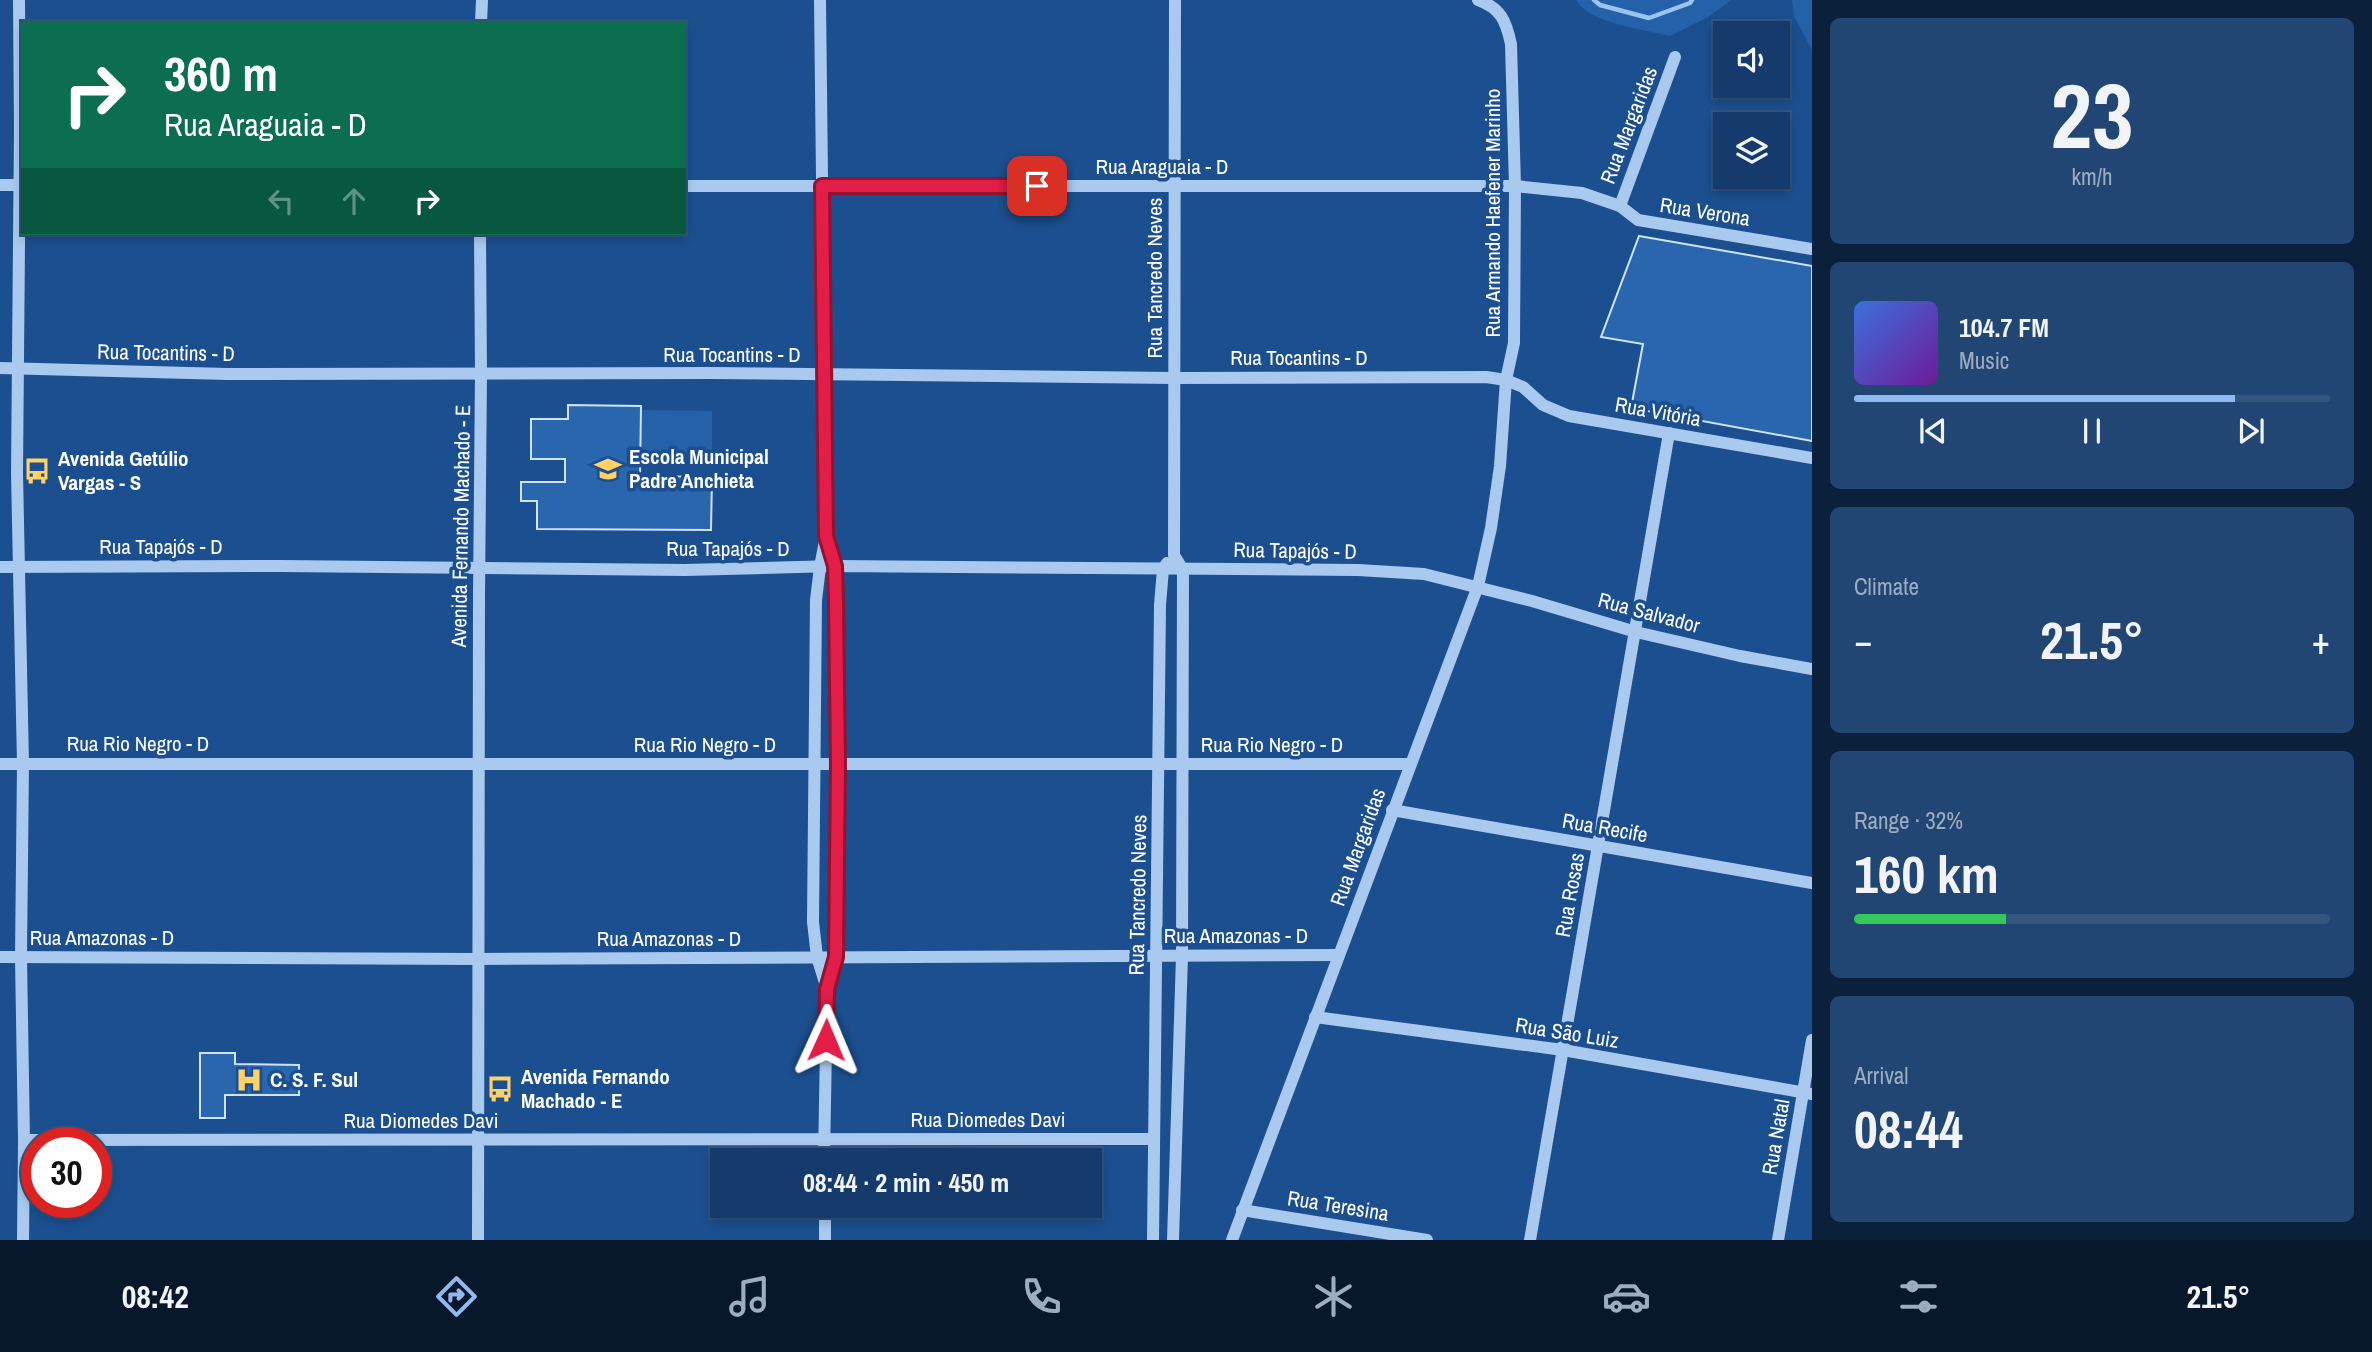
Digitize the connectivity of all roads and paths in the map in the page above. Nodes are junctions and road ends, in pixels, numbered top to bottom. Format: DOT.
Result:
graph roads {
  1 [pos="19,0"];
  2 [pos="482,0"];
  3 [pos="820,0"];
  4 [pos="1175,0"];
  5 [pos="1478,0"];
  6 [pos="481,21"];
  7 [pos="1675,57"];
  8 [pos="0,185"];
  9 [pos="21,185"];
  10 [pos="686,186"];
  11 [pos="822,186"];
  12 [pos="1174,186"];
  13 [pos="1515,186"];
  14 [pos="1620,206"];
  15 [pos="480,235"];
  16 [pos="1812,249"];
  17 [pos="0,368"];
  18 [pos="18,368"];
  19 [pos="481,374"];
  20 [pos="824,374"];
  21 [pos="1174,378"];
  22 [pos="1506,380"];
  23 [pos="1669,433"];
  24 [pos="1812,458"];
  25 [pos="826,536"];
  26 [pos="1174,555"];
  27 [pos="835,566"];
  28 [pos="0,567"];
  29 [pos="820,567"];
  30 [pos="18,568"];
  31 [pos="480,568"];
  32 [pos="1163,569"];
  33 [pos="1183,570"];
  34 [pos="1478,586"];
  35 [pos="1636,632"];
  36 [pos="1812,669"];
  37 [pos="479,762"];
  38 [pos="0,764"];
  39 [pos="23,764"];
  40 [pos="838,764"];
  41 [pos="1158,764"];
  42 [pos="1184,764"];
  43 [pos="1410,764"];
  44 [pos="814,765"];
  45 [pos="1392,810"];
  46 [pos="1598,846"];
  47 [pos="1812,883"];
  48 [pos="1339,955"];
  49 [pos="1157,956"];
  50 [pos="1182,956"];
  51 [pos="0,957"];
  52 [pos="21,957"];
  53 [pos="817,957"];
  54 [pos="836,957"];
  55 [pos="479,959"];
  56 [pos="827,989"];
  57 [pos="1315,1017"];
  58 [pos="1812,1040"];
  59 [pos="1563,1050"];
  60 [pos="1807,1093"];
  61 [pos="24,1127"];
  62 [pos="1154,1139"];
  63 [pos="112,1140"];
  64 [pos="478,1140"];
  65 [pos="824,1140"];
  66 [pos="824,1148"];
  67 [pos="1242,1210"];
  68 [pos="23,1218"];
  69 [pos="824,1218"];
  70 [pos="23,1240"];
  71 [pos="478,1240"];
  72 [pos="825,1240"];
  73 [pos="1153,1240"];
  74 [pos="1173,1240"];
  75 [pos="1232,1240"];
  76 [pos="1427,1240"];
  77 [pos="1530,1240"];
  78 [pos="1778,1240"];
  1 -- 9 [label="street"];
  2 -- 6 [label="street"];
  3 -- 11 [label="street"];
  4 -- 12 [label="street, Rua Tancredo Neves"];
  5 -- 13 [label="street, Rua Armando Haefener Marinho"];
  7 -- 14 [label="street, Rua Margaridas"];
  8 -- 9 [label="street"];
  9 -- 18 [label="street"];
  10 -- 11 [label="street, Rua Araguaia - D"];
  11 -- 12 [label="street, Rua Araguaia - D"];
  11 -- 20 [label="street"];
  12 -- 13 [label="street, Rua Araguaia - D"];
  12 -- 21 [label="street, Rua Tancredo Neves"];
  13 -- 14 [label="street, Rua Verona"];
  13 -- 22 [label="street, Rua Armando Haefener Marinho"];
  14 -- 16 [label="street, Rua Verona"];
  15 -- 19 [label="street, Avenida Fernando Machado - E"];
  17 -- 18 [label="street, Rua Tocantins - D"];
  18 -- 19 [label="street, Rua Tocantins - D"];
  18 -- 30 [label="street"];
  19 -- 20 [label="street, Rua Tocantins - D"];
  19 -- 31 [label="street, Avenida Fernando Machado - E"];
  20 -- 21 [label="street, Rua Tocantins - D"];
  20 -- 25 [label="street"];
  21 -- 22 [label="street, Rua Tocantins - D"];
  21 -- 26 [label="street, Rua Tancredo Neves"];
  22 -- 23 [label="street, Rua Vitória"];
  22 -- 34 [label="street, Rua Armando Haefener Marinho"];
  23 -- 24 [label="street, Rua Vitória"];
  23 -- 35 [label="street, Rua Rosas"];
  25 -- 27 [label="street"];
  25 -- 29 [label="street"];
  26 -- 32 [label="street"];
  26 -- 33 [label="street"];
  27 -- 29 [label="street, Rua Tapajós - D"];
  27 -- 32 [label="street, Rua Tapajós - D"];
  27 -- 40 [label="street"];
  28 -- 30 [label="street, Rua Tapajós - D"];
  29 -- 31 [label="street, Rua Tapajós - D"];
  29 -- 44 [label="street"];
  30 -- 31 [label="street, Rua Tapajós - D"];
  30 -- 39 [label="street"];
  31 -- 37 [label="street, Avenida Fernando Machado - E"];
  32 -- 33 [label="street, Rua Tapajós - D"];
  32 -- 41 [label="street, Rua Tancredo Neves"];
  33 -- 34 [label="street, Rua Tapajós - D"];
  33 -- 42 [label="street, Rua Tancredo Neves"];
  34 -- 35 [label="street, Rua Salvador"];
  34 -- 43 [label="street, Rua Margaridas"];
  35 -- 36 [label="street, Rua Salvador"];
  35 -- 46 [label="street, Rua Rosas"];
  37 -- 39 [label="street, Rua Rio Negro - D"];
  37 -- 44 [label="street, Rua Rio Negro - D"];
  37 -- 55 [label="street, Avenida Fernando Machado - E"];
  38 -- 39 [label="street, Rua Rio Negro - D"];
  39 -- 52 [label="street"];
  40 -- 41 [label="street, Rua Rio Negro - D"];
  40 -- 44 [label="street, Rua Rio Negro - D"];
  40 -- 54 [label="street"];
  41 -- 42 [label="street, Rua Rio Negro - D"];
  41 -- 49 [label="street, Rua Tancredo Neves"];
  42 -- 43 [label="street, Rua Rio Negro - D"];
  42 -- 50 [label="street, Rua Tancredo Neves"];
  43 -- 45 [label="street, Rua Margaridas"];
  44 -- 53 [label="street"];
  45 -- 46 [label="street, Rua Recife"];
  45 -- 48 [label="street, Rua Margaridas"];
  46 -- 47 [label="street, Rua Recife"];
  46 -- 59 [label="street, Rua Rosas"];
  48 -- 50 [label="street, Rua Amazonas - D"];
  48 -- 57 [label="street, Rua Margaridas"];
  49 -- 50 [label="street, Rua Amazonas - D"];
  49 -- 54 [label="street, Rua Amazonas - D"];
  49 -- 62 [label="street, Rua Tancredo Neves"];
  50 -- 74 [label="street, Rua Tancredo Neves"];
  51 -- 52 [label="street, Rua Amazonas - D"];
  52 -- 55 [label="street, Rua Amazonas - D"];
  52 -- 61 [label="street"];
  53 -- 54 [label="street, Rua Amazonas - D"];
  53 -- 55 [label="street, Rua Amazonas - D"];
  53 -- 56 [label="street"];
  54 -- 56 [label="street"];
  55 -- 64 [label="street, Avenida Fernando Machado - E"];
  56 -- 65 [label="street"];
  57 -- 59 [label="street, Rua São Luiz"];
  57 -- 67 [label="street, Rua Margaridas"];
  58 -- 60 [label="street, Rua Natal"];
  59 -- 60 [label="street, Rua São Luiz"];
  59 -- 77 [label="street, Rua Rosas"];
  60 -- 78 [label="street, Rua Natal"];
  62 -- 65 [label="street, Rua Diomedes Davi"];
  62 -- 73 [label="street, Rua Tancredo Neves"];
  63 -- 64 [label="street, Rua Diomedes Davi"];
  64 -- 65 [label="street, Rua Diomedes Davi"];
  64 -- 71 [label="street, Avenida Fernando Machado - E"];
  65 -- 66 [label="street"];
  67 -- 75 [label="street, Rua Margaridas"];
  67 -- 76 [label="street, Rua Teresina"];
  68 -- 70 [label="street"];
  69 -- 72 [label="street"];
}
